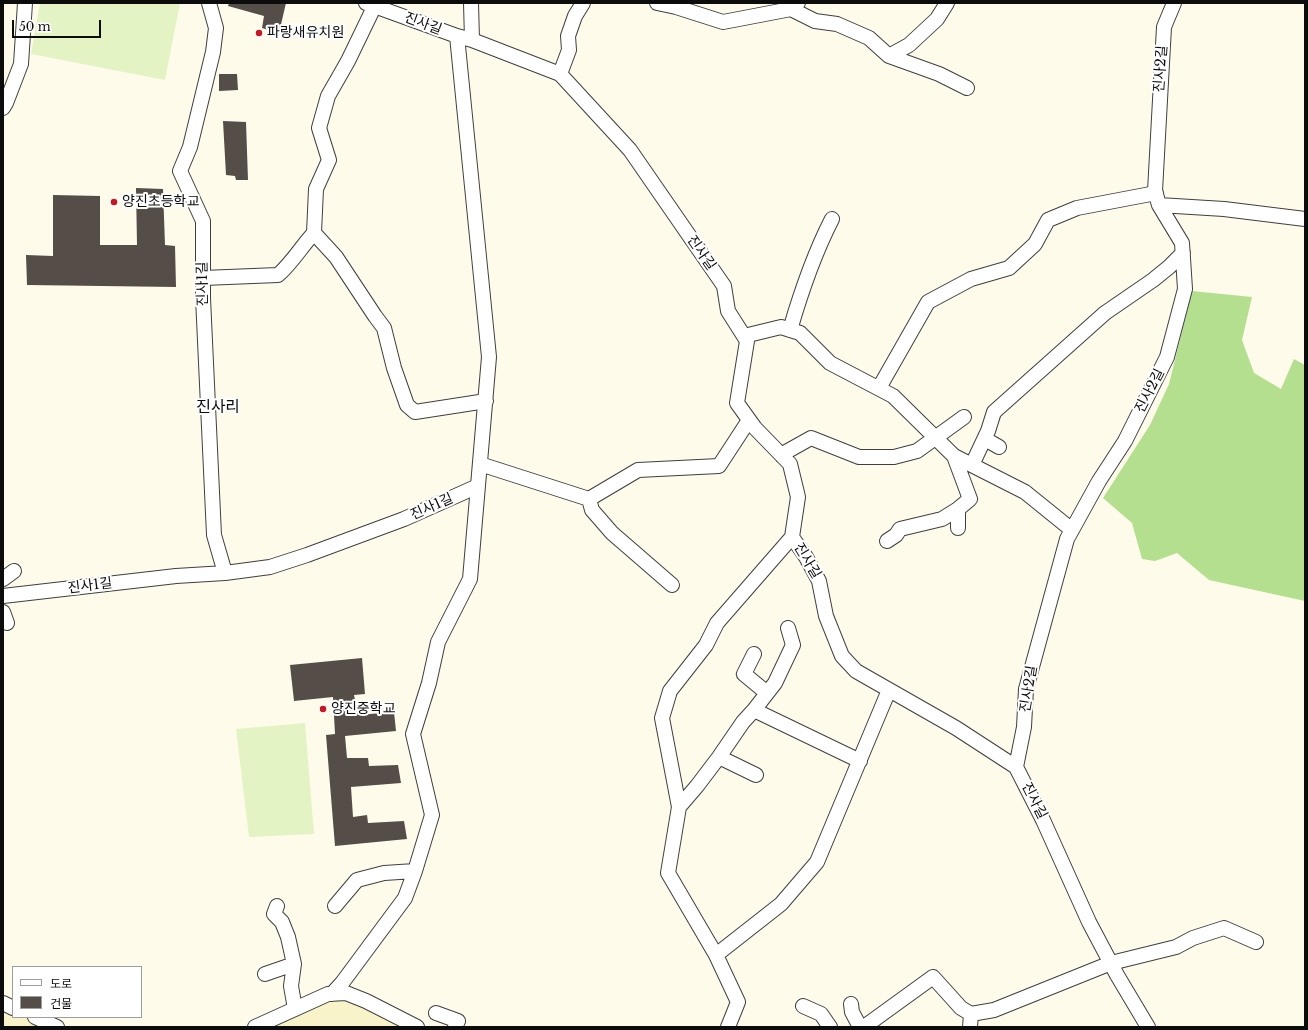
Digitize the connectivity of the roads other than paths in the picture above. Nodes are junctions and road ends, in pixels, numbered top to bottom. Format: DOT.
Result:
graph roads {
  1 [pos="25,3"];
  2 [pos="209,3"];
  3 [pos="472,3"];
  4 [pos="583,3"];
  5 [pos="657,3"];
  6 [pos="947,3"];
  7 [pos="1174,3"];
  8 [pos="372,4"];
  9 [pos="795,6"];
  10 [pos="457,36"];
  11 [pos="472,40"];
  12 [pos="889,56"];
  13 [pos="560,74"];
  14 [pos="967,88"];
  15 [pos="3,108"];
  16 [pos="1157,199"];
  17 [pos="832,219"];
  18 [pos="1305,219"];
  19 [pos="314,233"];
  20 [pos="1183,253"];
  21 [pos="203,278"];
  22 [pos="790,330"];
  23 [pos="744,336"];
  24 [pos="879,388"];
  25 [pos="486,401"];
  26 [pos="964,417"];
  27 [pos="749,420"];
  28 [pos="935,437"];
  29 [pos="985,439"];
  30 [pos="999,447"];
  31 [pos="782,456"];
  32 [pos="954,456"];
  33 [pos="480,464"];
  34 [pos="972,465"];
  35 [pos="478,486"];
  36 [pos="589,499"];
  37 [pos="958,509"];
  38 [pos="958,528"];
  39 [pos="1072,530"];
  40 [pos="792,537"];
  41 [pos="887,541"];
  42 [pos="225,573"];
  43 [pos="672,585"];
  44 [pos="3,596"];
  45 [pos="788,628"];
  46 [pos="754,654"];
  47 [pos="889,690"];
  48 [pos="767,693"];
  49 [pos="754,710"];
  50 [pos="719,757"];
  51 [pos="860,761"];
  52 [pos="1016,767"];
  53 [pos="756,775"];
  54 [pos="679,807"];
  55 [pos="415,871"];
  56 [pos="277,906"];
  57 [pos="336,906"];
  58 [pos="1256,942"];
  59 [pos="716,954"];
  60 [pos="1111,963"];
  61 [pos="294,964"];
  62 [pos="265,974"];
  63 [pos="332,994"];
  64 [pos="3,1003"];
  65 [pos="851,1004"];
  66 [pos="803,1006"];
  67 [pos="12,1008"];
  68 [pos="295,1009"];
  69 [pos="436,1013"];
  70 [pos="37,1018"];
  71 [pos="971,1021"];
  72 [pos="57,1027"];
  73 [pos="255,1027"];
  74 [pos="417,1027"];
  75 [pos="455,1027"];
  76 [pos="728,1027"];
  77 [pos="830,1027"];
  78 [pos="860,1027"];
  79 [pos="864,1027"];
  80 [pos="1148,1027"];
  1 -- 15 [label="street"];
  2 -- 21 [label="street, 진사1길"];
  3 -- 11 [label="street"];
  4 -- 13 [label="street"];
  5 -- 9 [label="street"];
  6 -- 12 [label="street"];
  7 -- 16 [label="street, 진사2길"];
  8 -- 10 [label="street, 진사길"];
  8 -- 19 [label="street"];
  9 -- 12 [label="street"];
  10 -- 11 [label="street, 진사길"];
  10 -- 25 [label="street, 진사길"];
  11 -- 13 [label="street, 진사길"];
  12 -- 14 [label="street"];
  13 -- 23 [label="street, 진사길"];
  16 -- 18 [label="street"];
  16 -- 20 [label="street, 진사2길"];
  16 -- 24 [label="street"];
  17 -- 22 [label="street"];
  19 -- 21 [label="street"];
  19 -- 25 [label="street"];
  20 -- 29 [label="street"];
  20 -- 39 [label="street, 진사2길"];
  21 -- 42 [label="street, 진사1길"];
  22 -- 23 [label="street"];
  22 -- 24 [label="street"];
  23 -- 27 [label="street, 진사길"];
  24 -- 28 [label="street"];
  25 -- 33 [label="street, 진사길"];
  26 -- 28 [label="street"];
  27 -- 31 [label="street, 진사길"];
  27 -- 36 [label="street"];
  28 -- 31 [label="street"];
  28 -- 32 [label="street"];
  29 -- 30 [label="street"];
  29 -- 34 [label="street"];
  31 -- 40 [label="street, 진사길"];
  32 -- 34 [label="street"];
  32 -- 37 [label="street"];
  33 -- 35 [label="street, 진사길"];
  33 -- 36 [label="street"];
  34 -- 39 [label="street"];
  35 -- 42 [label="street, 진사1길"];
  35 -- 55 [label="street, 진사길"];
  36 -- 43 [label="street"];
  37 -- 38 [label="street"];
  37 -- 41 [label="street"];
  39 -- 52 [label="street, 진사2길"];
  40 -- 47 [label="street, 진사길"];
  40 -- 54 [label="street"];
  42 -- 44 [label="street, 진사1길"];
  45 -- 48 [label="street"];
  46 -- 48 [label="street"];
  47 -- 51 [label="street"];
  47 -- 52 [label="street, 진사길"];
  48 -- 49 [label="street"];
  49 -- 50 [label="street"];
  49 -- 51 [label="street"];
  50 -- 53 [label="street"];
  50 -- 54 [label="street"];
  51 -- 59 [label="street"];
  52 -- 60 [label="street, 진사길"];
  54 -- 59 [label="street"];
  55 -- 57 [label="street"];
  55 -- 63 [label="street, 진사길"];
  56 -- 61 [label="street"];
  58 -- 60 [label="street"];
  59 -- 76 [label="street"];
  60 -- 71 [label="street"];
  60 -- 80 [label="street, 진사길"];
  61 -- 62 [label="street"];
  61 -- 68 [label="street"];
  63 -- 68 [label="street"];
  63 -- 74 [label="street"];
  64 -- 67 [label="street"];
  65 -- 78 [label="street"];
  66 -- 77 [label="street"];
  68 -- 73 [label="street"];
  69 -- 75 [label="street"];
  70 -- 72 [label="street"];
  71 -- 79 [label="street"];
}
